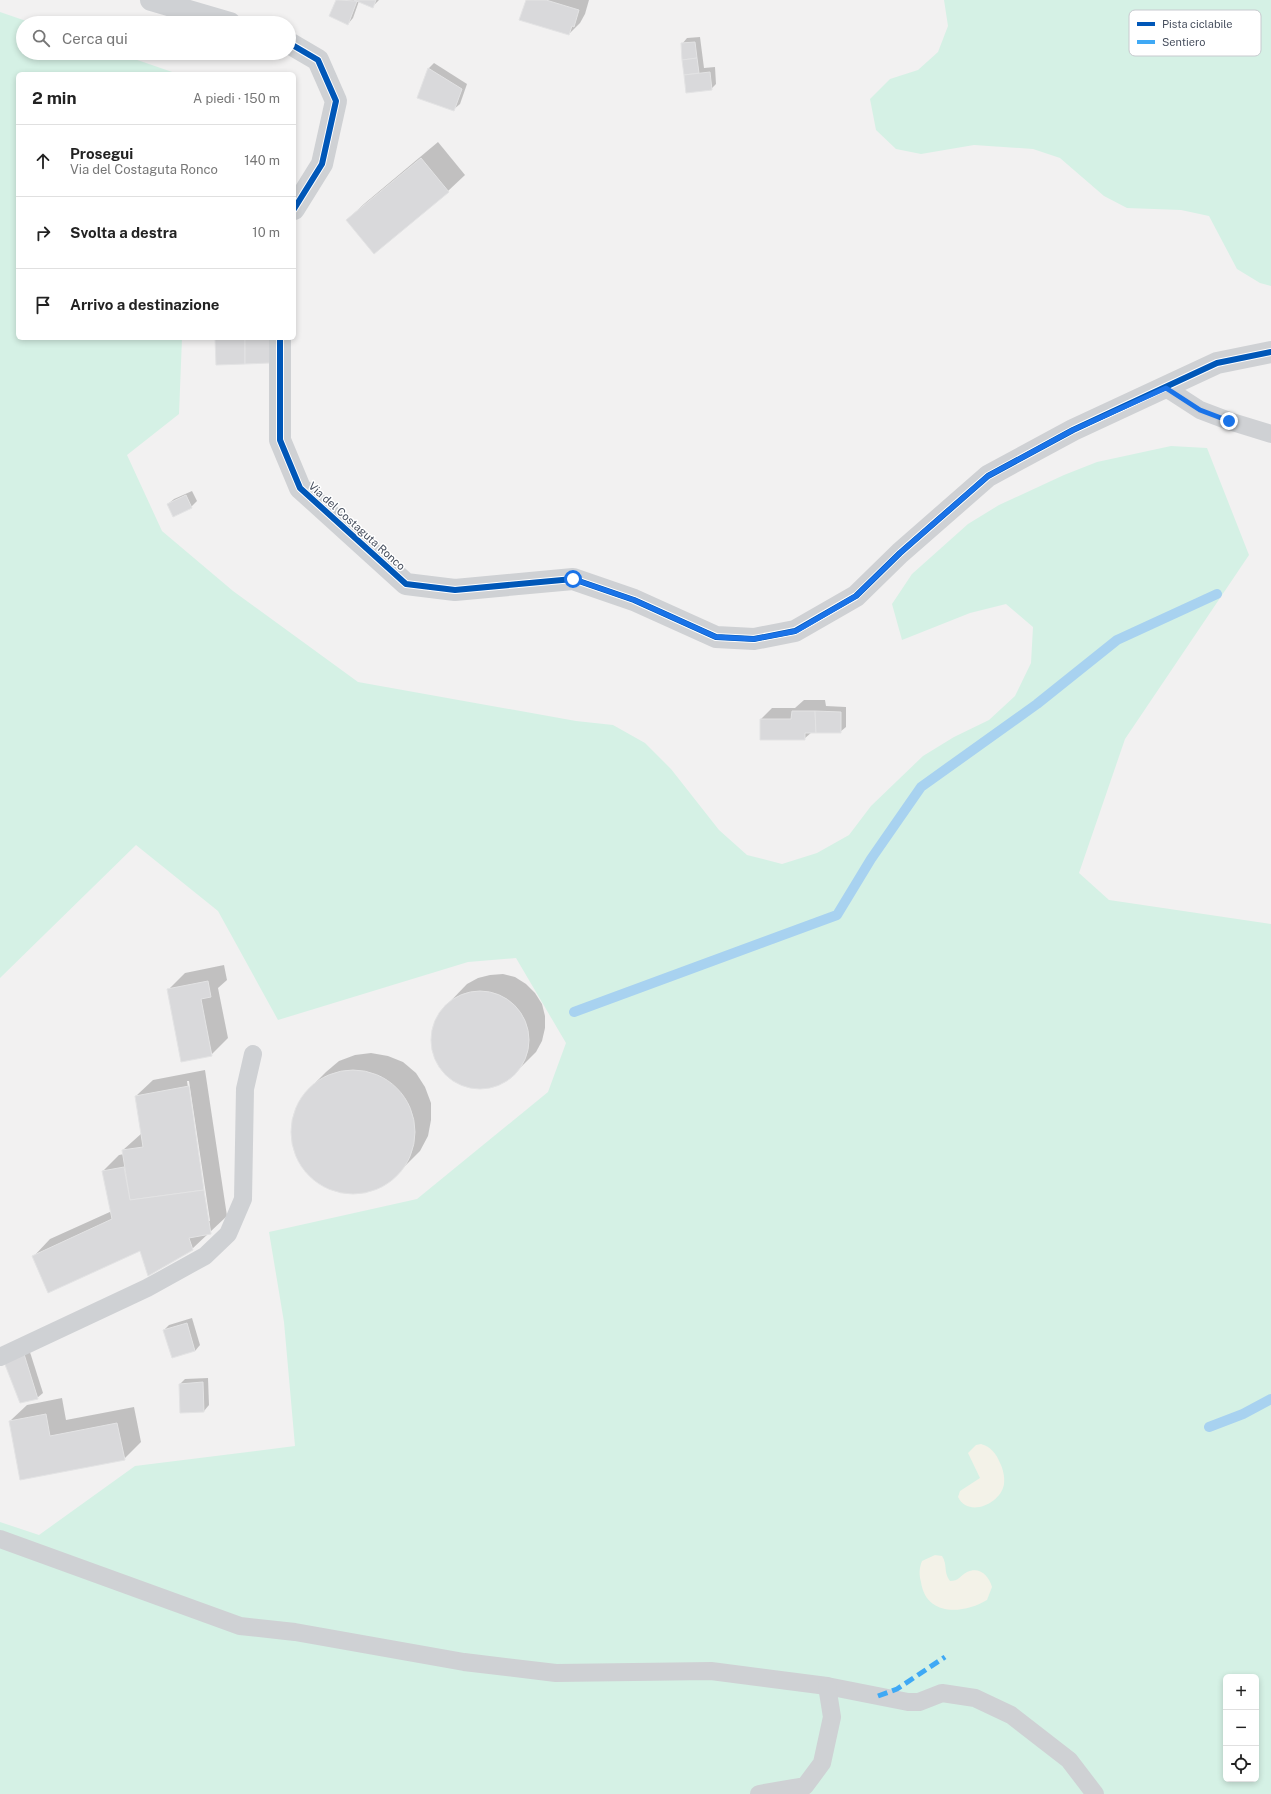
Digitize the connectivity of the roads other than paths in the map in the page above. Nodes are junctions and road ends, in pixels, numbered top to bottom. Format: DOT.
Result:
graph roads {
  1 [pos="151,0"];
  2 [pos="206,16"];
  3 [pos="296,47"];
  4 [pos="296,206"];
  5 [pos="280,340"];
  6 [pos="1271,352"];
  7 [pos="1166,388"];
  8 [pos="1271,434"];
  9 [pos="253,1054"];
  10 [pos="0,1357"];
  11 [pos="0,1539"];
  12 [pos="827,1686"];
  13 [pos="758,1794"];
  14 [pos="1095,1794"];
  1 -- 2 [label="street"];
  3 -- 4 [label="street"];
  5 -- 7 [label="street, Via del Costaguta Ronco"];
  6 -- 7 [label="street, Via del Costaguta Ronco"];
  7 -- 8 [label="lane"];
  9 -- 10 [label="lane"];
  11 -- 12 [label="lane"];
  12 -- 13 [label="lane"];
  12 -- 14 [label="lane"];
}
